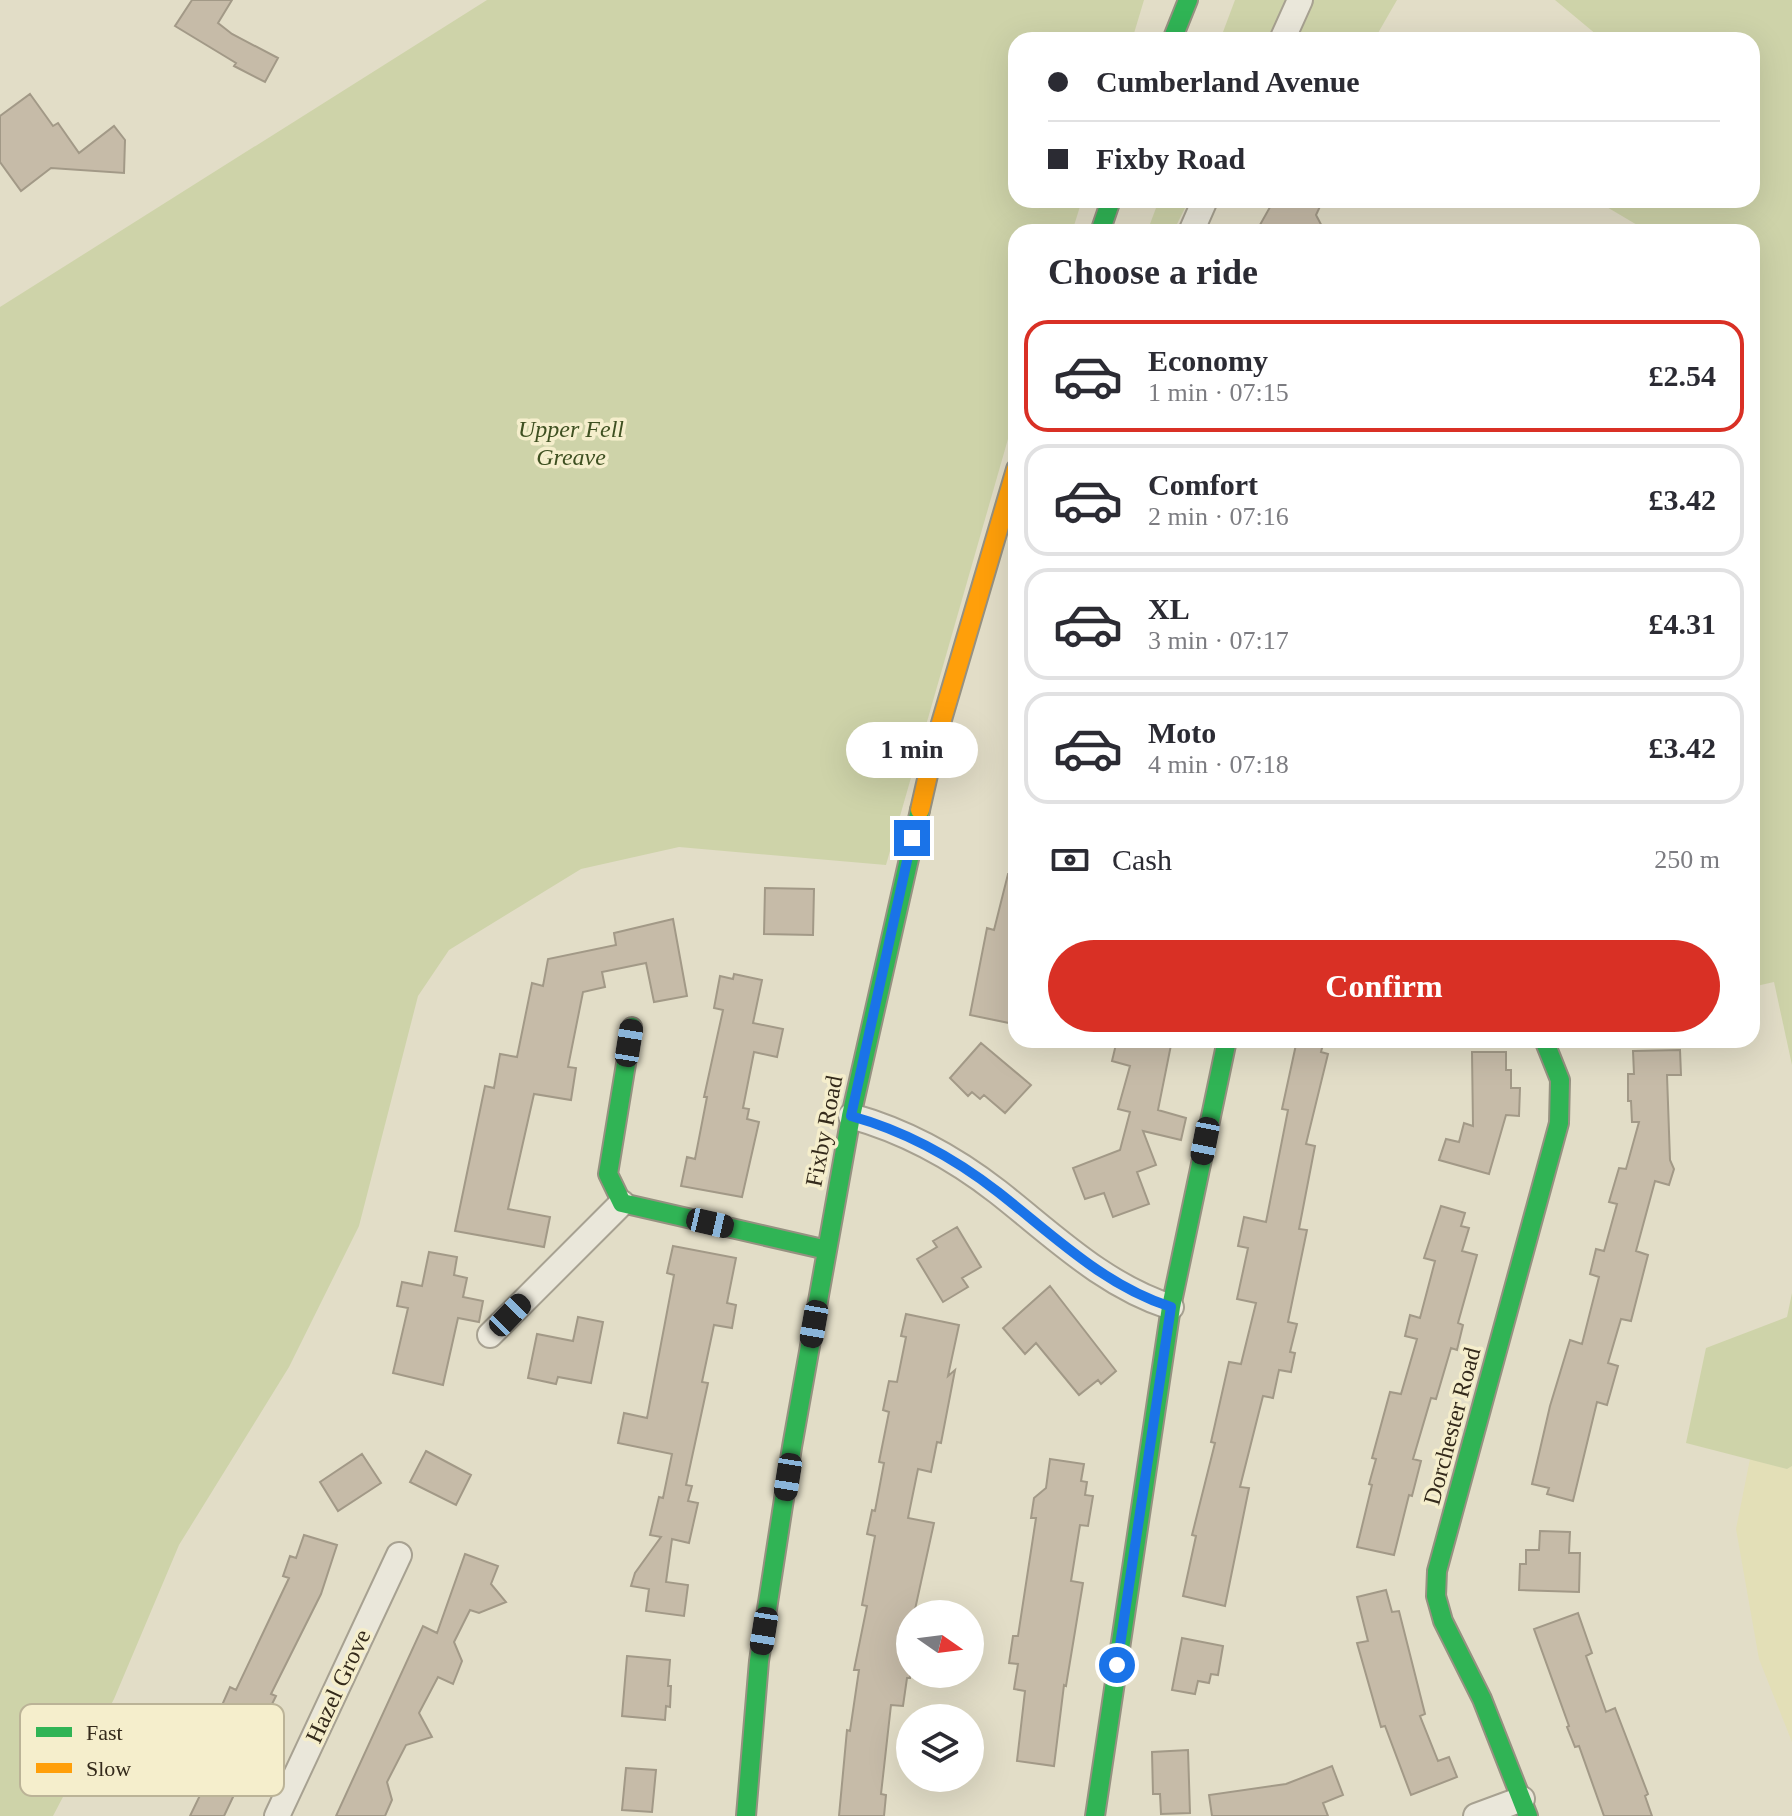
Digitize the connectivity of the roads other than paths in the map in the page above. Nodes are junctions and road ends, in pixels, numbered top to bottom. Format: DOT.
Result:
graph roads {
  1 [pos="1188,0"];
  2 [pos="1300,0"];
  3 [pos="1175,32"];
  4 [pos="1286,32"];
  5 [pos="1008,496"];
  6 [pos="632,1027"];
  7 [pos="1225,1048"];
  8 [pos="1548,1048"];
  9 [pos="851,1116"];
  10 [pos="622,1203"];
  11 [pos="827,1250"];
  12 [pos="1171,1307"];
  13 [pos="490,1335"];
  14 [pos="399,1555"];
  15 [pos="1525,1807"];
  16 [pos="277,1816"];
  17 [pos="746,1816"];
  18 [pos="1095,1816"];
  19 [pos="1476,1816"];
  1 -- 3 [label="street"];
  2 -- 4 [label="street"];
  5 -- 9 [label="street, Fixby Road"];
  6 -- 10 [label="street"];
  7 -- 12 [label="street"];
  8 -- 15 [label="street, Dorchester Road"];
  9 -- 11 [label="street, Fixby Road"];
  9 -- 12 [label="street"];
  10 -- 11 [label="street"];
  10 -- 13 [label="street"];
  11 -- 17 [label="street, Fixby Road"];
  12 -- 18 [label="street"];
  14 -- 16 [label="street, Hazel Grove"];
  15 -- 19 [label="street"];
}
